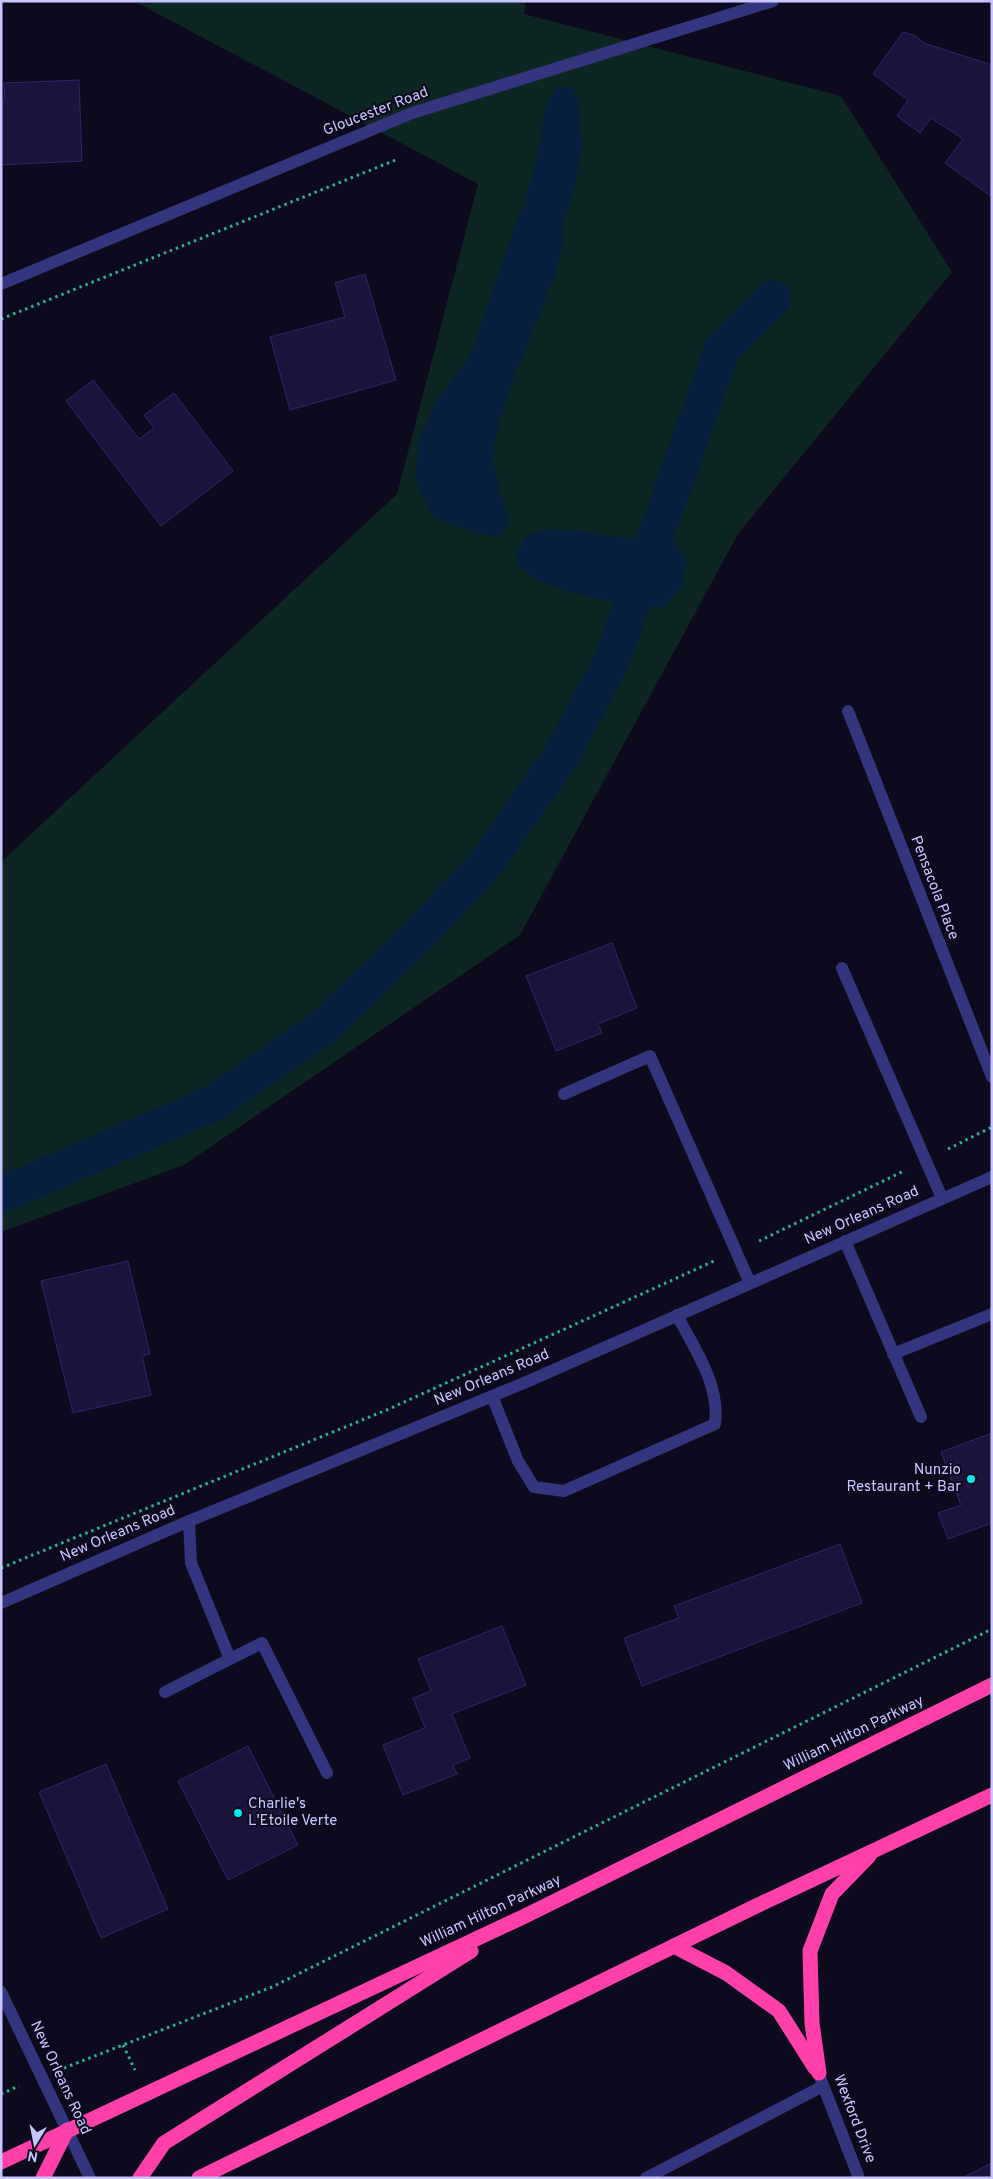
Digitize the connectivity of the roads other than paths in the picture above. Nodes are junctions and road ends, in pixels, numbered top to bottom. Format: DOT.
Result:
graph roads {
  1 [pos="773,1"];
  2 [pos="749,5"];
  3 [pos="1,284"];
  4 [pos="848,711"];
  5 [pos="842,968"];
  6 [pos="992,1077"];
  7 [pos="564,1094"];
  8 [pos="992,1176"];
  9 [pos="942,1198"];
  10 [pos="844,1241"];
  11 [pos="750,1283"];
  12 [pos="992,1314"];
  13 [pos="677,1315"];
  14 [pos="893,1354"];
  15 [pos="492,1396"];
  16 [pos="921,1417"];
  17 [pos="188,1521"];
  18 [pos="1,1603"];
  19 [pos="230,1659"];
  20 [pos="992,1685"];
  21 [pos="165,1692"];
  22 [pos="327,1773"];
  23 [pos="992,1795"];
  24 [pos="876,1850"];
  25 [pos="525,1916"];
  26 [pos="674,1946"];
  27 [pos="1,1992"];
  28 [pos="821,2079"];
  29 [pos="67,2130"];
  30 [pos="1,2162"];
  31 [pos="42,2178"];
  32 [pos="90,2178"];
  33 [pos="140,2178"];
  34 [pos="199,2178"];
  35 [pos="646,2178"];
  36 [pos="859,2178"];
  1 -- 2 [label="street, Gloucester Road"];
  2 -- 3 [label="street, Gloucester Road"];
  4 -- 6 [label="street, Pensacola Place"];
  5 -- 9 [label="street"];
  7 -- 11 [label="street"];
  8 -- 9 [label="street, New Orleans Road"];
  9 -- 10 [label="street, New Orleans Road"];
  10 -- 11 [label="street, New Orleans Road"];
  10 -- 14 [label="street"];
  11 -- 13 [label="street, New Orleans Road"];
  12 -- 14 [label="street"];
  13 -- 15 [label="street, New Orleans Road"];
  13 -- 15 [label="street"];
  14 -- 16 [label="street"];
  15 -- 17 [label="street, New Orleans Road"];
  17 -- 18 [label="street, New Orleans Road"];
  17 -- 19 [label="street"];
  19 -- 21 [label="street"];
  19 -- 22 [label="street"];
  20 -- 25 [label="highway, William Hilton Parkway"];
  23 -- 24 [label="highway"];
  24 -- 26 [label="highway"];
  24 -- 28 [label="highway"];
  25 -- 29 [label="highway, William Hilton Parkway"];
  25 -- 33 [label="highway"];
  26 -- 28 [label="highway"];
  26 -- 34 [label="highway"];
  27 -- 29 [label="street, New Orleans Road"];
  28 -- 35 [label="street"];
  28 -- 36 [label="street, Wexford Drive"];
  29 -- 30 [label="highway, William Hilton Parkway"];
  29 -- 31 [label="highway"];
  29 -- 32 [label="street, New Orleans Road"];
}
